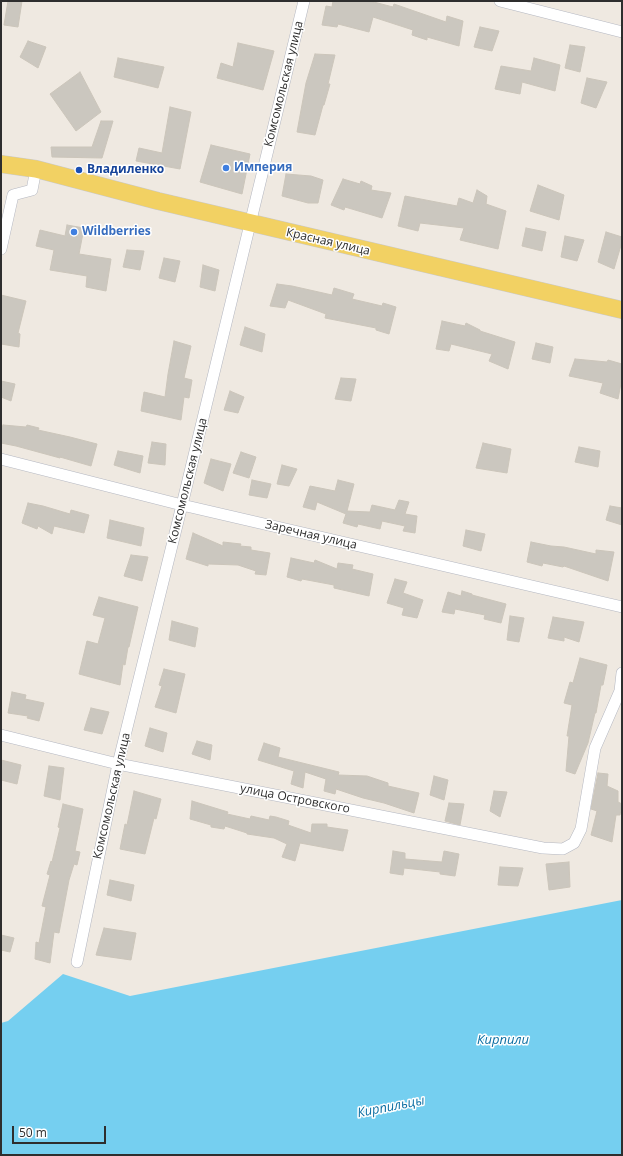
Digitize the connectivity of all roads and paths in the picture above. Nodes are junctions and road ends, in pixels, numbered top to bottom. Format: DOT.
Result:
graph roads {
  1 [pos="304,1"];
  2 [pos="500,1"];
  3 [pos="622,32"];
  4 [pos="1,154"];
  5 [pos="1,164"];
  6 [pos="36,169"];
  7 [pos="250,223"];
  8 [pos="1,249"];
  9 [pos="622,310"];
  10 [pos="1,459"];
  11 [pos="182,505"];
  12 [pos="622,607"];
  13 [pos="622,674"];
  14 [pos="1,735"];
  15 [pos="118,764"];
  16 [pos="77,962"];
  1 -- 7 [label="street, Комсомольская улица"];
  2 -- 3 [label="street"];
  4 -- 6 [label="main road"];
  5 -- 6 [label="main road"];
  6 -- 7 [label="main road, Красная улица"];
  6 -- 8 [label="street"];
  7 -- 9 [label="main road, Красная улица"];
  7 -- 11 [label="street, Комсомольская улица"];
  10 -- 11 [label="street, Заречная улица"];
  11 -- 12 [label="street, Заречная улица"];
  11 -- 15 [label="street, Комсомольская улица"];
  13 -- 15 [label="street, улица Островского"];
  14 -- 15 [label="street, улица Островского"];
  15 -- 16 [label="street, Комсомольская улица"];
}
